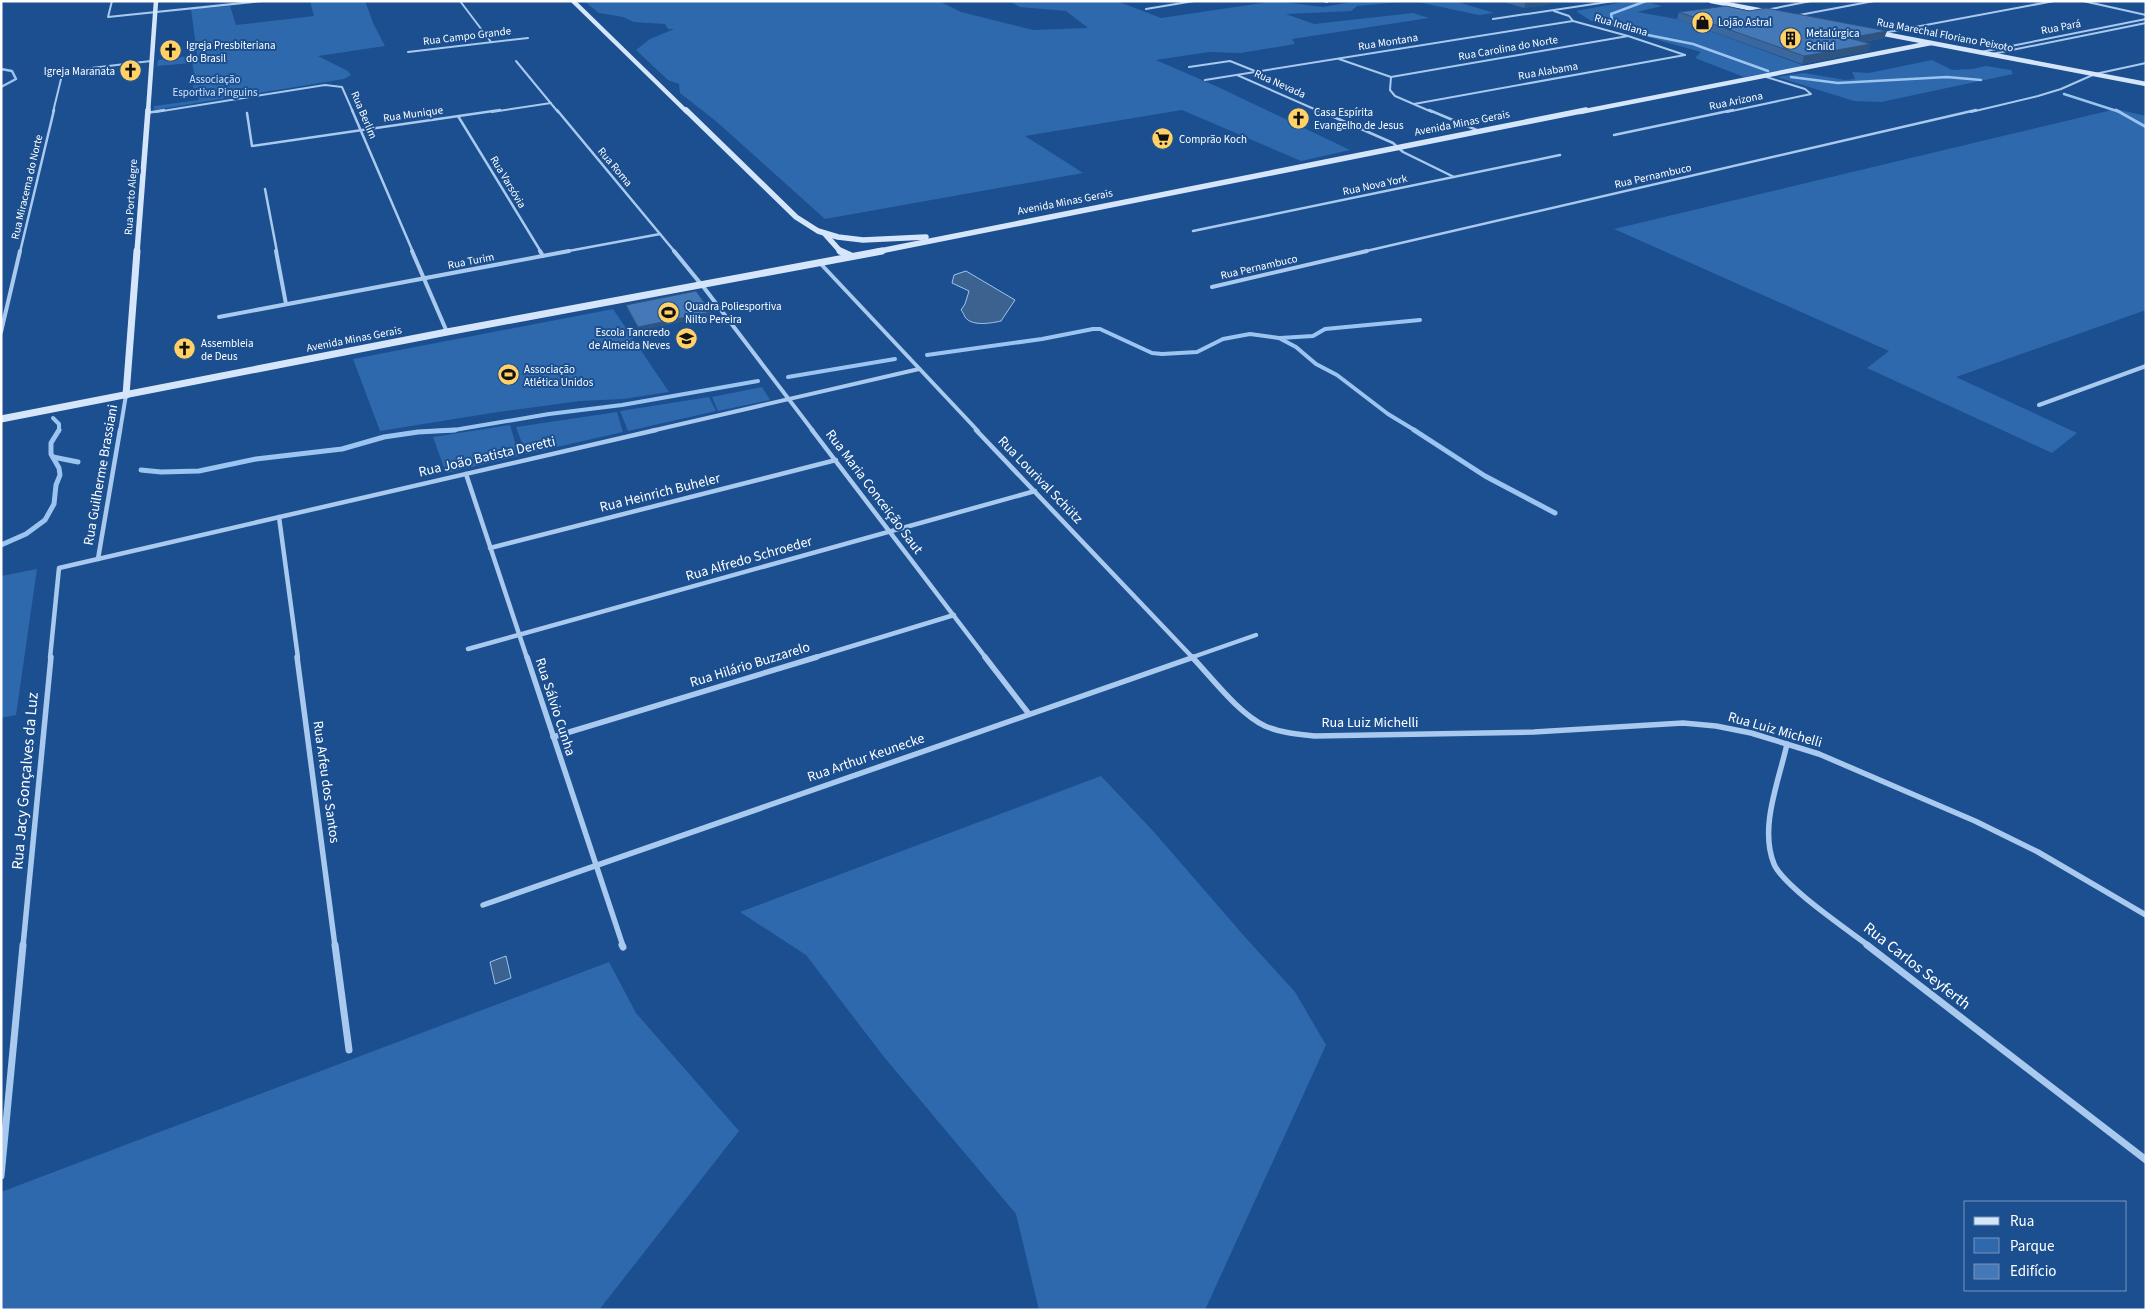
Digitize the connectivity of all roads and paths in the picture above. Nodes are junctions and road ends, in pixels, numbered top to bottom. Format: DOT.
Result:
graph roads {
  1 [pos="112,1"];
  2 [pos="156,1"];
  3 [pos="195,1"];
  4 [pos="262,1"];
  5 [pos="460,1"];
  6 [pos="572,1"];
  7 [pos="1194,1"];
  8 [pos="1614,1"];
  9 [pos="1711,1"];
  10 [pos="1810,1"];
  11 [pos="1874,1"];
  12 [pos="2054,1"];
  13 [pos="2083,1"];
  14 [pos="1146,8"];
  15 [pos="193,9"];
  16 [pos="1554,11"];
  17 [pos="1762,11"];
  18 [pos="155,13"];
  19 [pos="1782,14"];
  20 [pos="2146,15"];
  21 [pos="1791,16"];
  22 [pos="2146,19"];
  23 [pos="1493,20"];
  24 [pos="1808,20"];
  25 [pos="1573,21"];
  26 [pos="2129,22"];
  27 [pos="2146,23"];
  28 [pos="2138,24"];
  29 [pos="2099,28"];
  30 [pos="1864,30"];
  31 [pos="2108,31"];
  32 [pos="1883,34"];
  33 [pos="2072,34"];
  34 [pos="1628,36"];
  35 [pos="2081,36"];
  36 [pos="528,38"];
  37 [pos="2044,40"];
  38 [pos="491,42"];
  39 [pos="2031,42"];
  40 [pos="2053,42"];
  41 [pos="1931,43"];
  42 [pos="2041,44"];
  43 [pos="2004,48"];
  44 [pos="2014,50"];
  45 [pos="408,52"];
  46 [pos="1981,52"];
  47 [pos="1992,54"];
  48 [pos="1685,55"];
  49 [pos="1338,58"];
  50 [pos="516,61"];
  51 [pos="151,63"];
  52 [pos="2146,63"];
  53 [pos="1189,67"];
  54 [pos="1255,72"];
  55 [pos="1237,74"];
  56 [pos="2096,74"];
  57 [pos="1763,76"];
  58 [pos="1391,77"];
  59 [pos="1205,80"];
  60 [pos="2146,84"];
  61 [pos="551,103"];
  62 [pos="1414,104"];
  63 [pos="147,113"];
  64 [pos="247,113"];
  65 [pos="458,116"];
  66 [pos="361,130"];
  67 [pos="1479,131"];
  68 [pos="1614,134"];
  69 [pos="1396,147"];
  70 [pos="1560,155"];
  71 [pos="1454,177"];
  72 [pos="265,189"];
  73 [pos="997,228"];
  74 [pos="1193,232"];
  75 [pos="660,234"];
  76 [pos="825,234"];
  77 [pos="947,235"];
  78 [pos="852,240"];
  79 [pos="860,252"];
  80 [pos="842,253"];
  81 [pos="543,256"];
  82 [pos="851,256"];
  83 [pos="820,262"];
  84 [pos="424,278"];
  85 [pos="711,283"];
  86 [pos="701,284"];
  87 [pos="1212,287"];
  88 [pos="286,304"];
  89 [pos="219,317"];
  90 [pos="1,332"];
  91 [pos="447,332"];
  92 [pos="2146,366"];
  93 [pos="919,369"];
  94 [pos="126,395"];
  95 [pos="789,399"];
  96 [pos="2039,405"];
  97 [pos="1,419"];
  98 [pos="836,460"];
  99 [pos="466,474"];
  100 [pos="1035,491"];
  101 [pos="279,517"];
  102 [pos="890,532"];
  103 [pos="490,548"];
  104 [pos="98,559"];
  105 [pos="60,568"];
  106 [pos="954,615"];
  107 [pos="519,635"];
  108 [pos="1256,635"];
  109 [pos="468,649"];
  110 [pos="1192,657"];
  111 [pos="1030,714"];
  112 [pos="1246,714"];
  113 [pos="553,737"];
  114 [pos="1787,744"];
  115 [pos="596,866"];
  116 [pos="483,905"];
  117 [pos="2146,915"];
  118 [pos="623,947"];
  119 [pos="349,1050"];
  120 [pos="2146,1160"];
  121 [pos="1,1176"];
  1 -- 18 [label="street"];
  2 -- 18 [label="street, Rua Porto Alegre"];
  3 -- 15 [label="street"];
  4 -- 15 [label="street"];
  5 -- 38 [label="street"];
  6 -- 76 [label="street"];
  7 -- 14 [label="street"];
  8 -- 16 [label="street"];
  9 -- 17 [label="street"];
  10 -- 17 [label="street"];
  11 -- 21 [label="street"];
  12 -- 32 [label="street"];
  13 -- 20 [label="street"];
  15 -- 18 [label="street"];
  16 -- 23 [label="street"];
  16 -- 25 [label="street, Rua Indiana"];
  17 -- 19 [label="street"];
  18 -- 51 [label="street, Rua Porto Alegre"];
  21 -- 24 [label="street"];
  22 -- 26 [label="street, Rua Pará"];
  25 -- 34 [label="street, Rua Indiana"];
  25 -- 49 [label="street, Rua Montana"];
  26 -- 28 [label="street"];
  26 -- 29 [label="street, Rua Pará"];
  27 -- 28 [label="street, Rua Pará"];
  28 -- 31 [label="street, Rua Pará"];
  29 -- 31 [label="street"];
  29 -- 33 [label="street, Rua Pará"];
  30 -- 32 [label="street, Rua Marechal Floriano Peixoto"];
  31 -- 35 [label="street, Rua Pará"];
  32 -- 41 [label="street, Rua Marechal Floriano Peixoto"];
  33 -- 35 [label="street"];
  33 -- 37 [label="street, Rua Pará"];
  34 -- 48 [label="street, Rua Indiana"];
  34 -- 58 [label="street, Rua Carolina do Norte"];
  35 -- 40 [label="street, Rua Pará"];
  36 -- 38 [label="street, Rua Campo Grande"];
  37 -- 39 [label="street, Rua Pará"];
  37 -- 40 [label="street"];
  38 -- 45 [label="street, Rua Campo Grande"];
  39 -- 42 [label="street"];
  39 -- 43 [label="street, Rua Pará"];
  40 -- 42 [label="street, Rua Pará"];
  41 -- 46 [label="street, Rua Marechal Floriano Peixoto"];
  41 -- 57 [label="street, Avenida Minas Gerais"];
  42 -- 44 [label="street, Rua Pará"];
  43 -- 44 [label="street"];
  43 -- 46 [label="street, Rua Pará"];
  44 -- 47 [label="street, Rua Pará"];
  46 -- 47 [label="street, Rua Marechal Floriano Peixoto"];
  47 -- 56 [label="street, Rua Marechal Floriano Peixoto"];
  48 -- 62 [label="street, Rua Alabama"];
  49 -- 54 [label="street, Rua Montana"];
  49 -- 58 [label="street"];
  50 -- 61 [label="street, Rua Roma"];
  51 -- 63 [label="street, Rua Porto Alegre"];
  51 -- 90 [label="street, Rua Miracema do Norte"];
  52 -- 56 [label="street, Rua Pernambuco"];
  53 -- 54 [label="street"];
  54 -- 55 [label="street, Rua Montana"];
  55 -- 59 [label="street, Rua Montana"];
  55 -- 69 [label="street, Rua Nevada"];
  56 -- 60 [label="street, Rua Marechal Floriano Peixoto"];
  56 -- 87 [label="street, Rua Pernambuco"];
  57 -- 67 [label="street, Avenida Minas Gerais"];
  57 -- 68 [label="street, Rua Arizona"];
  58 -- 62 [label="street"];
  61 -- 65 [label="street, Rua Munique"];
  61 -- 75 [label="street, Rua Roma"];
  62 -- 67 [label="street"];
  63 -- 66 [label="street, Rua Berlim"];
  63 -- 94 [label="street, Rua Porto Alegre"];
  64 -- 66 [label="street, Rua Munique"];
  65 -- 66 [label="street, Rua Munique"];
  65 -- 81 [label="street, Rua Varsóvia"];
  66 -- 84 [label="street, Rua Berlim"];
  67 -- 69 [label="street, Avenida Minas Gerais"];
  69 -- 71 [label="street, Rua Nevada"];
  69 -- 73 [label="street, Avenida Minas Gerais"];
  70 -- 71 [label="street, Rua Nova York"];
  71 -- 74 [label="street, Rua Nova York"];
  72 -- 88 [label="street"];
  73 -- 77 [label="street, Avenida Minas Gerais"];
  73 -- 79 [label="street, Avenida Minas Gerais"];
  75 -- 81 [label="street, Rua Turim"];
  75 -- 86 [label="street, Rua Roma"];
  76 -- 78 [label="street"];
  76 -- 80 [label="street"];
  77 -- 78 [label="street"];
  77 -- 79 [label="street, Avenida Minas Gerais"];
  78 -- 79 [label="street"];
  79 -- 80 [label="street, Avenida Minas Gerais"];
  79 -- 82 [label="street, Avenida Minas Gerais"];
  80 -- 82 [label="street"];
  80 -- 85 [label="street, Avenida Minas Gerais"];
  81 -- 84 [label="street, Rua Turim"];
  82 -- 83 [label="street, Avenida Minas Gerais"];
  83 -- 85 [label="street, Avenida Minas Gerais"];
  83 -- 93 [label="street, Rua Lourival Schütz"];
  84 -- 88 [label="street, Rua Turim"];
  84 -- 91 [label="street, Rua Berlim"];
  85 -- 86 [label="street, Avenida Minas Gerais"];
  86 -- 91 [label="street, Avenida Minas Gerais"];
  86 -- 95 [label="street, Rua Maria Conceição Saut"];
  88 -- 89 [label="street, Rua Turim"];
  91 -- 94 [label="street, Avenida Minas Gerais"];
  92 -- 96 [label="street"];
  93 -- 95 [label="street, Rua João Batista Deretti"];
  93 -- 100 [label="street, Rua Lourival Schütz"];
  94 -- 97 [label="street, Avenida Minas Gerais"];
  94 -- 104 [label="street, Rua Guilherme Brassiani"];
  95 -- 98 [label="street, Rua Maria Conceição Saut"];
  95 -- 99 [label="street, Rua João Batista Deretti"];
  98 -- 102 [label="street, Rua Maria Conceição Saut"];
  98 -- 103 [label="street, Rua Heinrich Buheler"];
  99 -- 101 [label="street, Rua João Batista Deretti"];
  99 -- 103 [label="street, Rua Sálvio Cunha"];
  100 -- 102 [label="street, Rua Alfredo Schroeder"];
  100 -- 110 [label="street, Rua Lourival Schütz"];
  101 -- 104 [label="street, Rua João Batista Deretti"];
  101 -- 119 [label="street, Rua Arfeu dos Santos"];
  102 -- 106 [label="street, Rua Maria Conceição Saut"];
  102 -- 107 [label="street, Rua Alfredo Schroeder"];
  103 -- 107 [label="street, Rua Sálvio Cunha"];
  104 -- 105 [label="street, Rua João Batista Deretti"];
  105 -- 121 [label="street, Rua Jacy Gonçalves da Luz"];
  106 -- 111 [label="street, Rua Maria Conceição Saut"];
  106 -- 113 [label="street, Rua Hilário Buzzarelo"];
  107 -- 109 [label="street, Rua Alfredo Schroeder"];
  107 -- 113 [label="street, Rua Sálvio Cunha"];
  108 -- 110 [label="street, Rua Arthur Keunecke"];
  110 -- 111 [label="street, Rua Arthur Keunecke"];
  110 -- 112 [label="street, Rua Lourival Schütz"];
  111 -- 115 [label="street, Rua Arthur Keunecke"];
  112 -- 114 [label="street, Rua Luiz Michelli"];
  113 -- 115 [label="street, Rua Sálvio Cunha"];
  114 -- 117 [label="street, Rua Luiz Michelli"];
  114 -- 120 [label="street, Rua Carlos Seyferth"];
  115 -- 116 [label="street, Rua Arthur Keunecke"];
  115 -- 118 [label="street, Rua Sálvio Cunha"];
}
